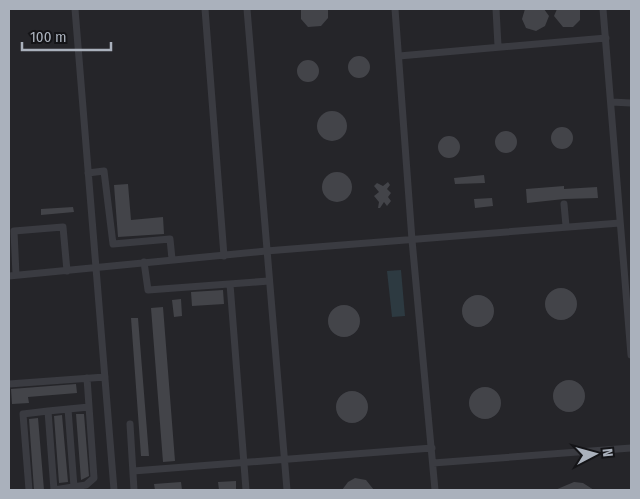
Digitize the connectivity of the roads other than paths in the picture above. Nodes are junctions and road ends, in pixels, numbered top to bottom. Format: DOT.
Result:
graph roads {
  1 [pos="74,9"];
  2 [pos="205,9"];
  3 [pos="247,9"];
  4 [pos="395,9"];
  5 [pos="496,9"];
  6 [pos="603,9"];
  7 [pos="606,38"];
  8 [pos="498,46"];
  9 [pos="399,56"];
  10 [pos="611,102"];
  11 [pos="631,102"];
  12 [pos="88,173"];
  13 [pos="564,204"];
  14 [pos="620,223"];
  15 [pos="566,226"];
  16 [pos="412,240"];
  17 [pos="266,251"];
  18 [pos="224,256"];
  19 [pos="172,259"];
  20 [pos="144,262"];
  21 [pos="95,267"];
  22 [pos="67,271"];
  23 [pos="12,276"];
  24 [pos="269,281"];
  25 [pos="230,284"];
  26 [pos="631,355"];
  27 [pos="105,377"];
  28 [pos="87,378"];
  29 [pos="9,384"];
  30 [pos="89,407"];
  31 [pos="68,409"];
  32 [pos="48,411"];
  33 [pos="130,424"];
  34 [pos="432,448"];
  35 [pos="631,448"];
  36 [pos="284,461"];
  37 [pos="433,462"];
  38 [pos="244,464"];
  39 [pos="133,472"];
  40 [pos="74,487"];
  41 [pos="30,490"];
  42 [pos="54,490"];
  43 [pos="114,490"];
  44 [pos="134,490"];
  45 [pos="246,490"];
  46 [pos="287,490"];
  47 [pos="435,490"];
  1 -- 12 [label="lane"];
  2 -- 18 [label="lane"];
  3 -- 17 [label="lane"];
  4 -- 9 [label="lane"];
  5 -- 8 [label="lane"];
  6 -- 7 [label="lane"];
  7 -- 8 [label="lane"];
  7 -- 10 [label="lane"];
  8 -- 9 [label="lane"];
  9 -- 16 [label="lane"];
  10 -- 11 [label="lane"];
  10 -- 14 [label="lane"];
  12 -- 19 [label="lane"];
  12 -- 21 [label="lane"];
  13 -- 15 [label="lane"];
  14 -- 15 [label="lane"];
  14 -- 26 [label="lane"];
  15 -- 16 [label="lane"];
  16 -- 17 [label="lane"];
  16 -- 34 [label="lane"];
  17 -- 18 [label="lane"];
  17 -- 24 [label="lane"];
  18 -- 19 [label="lane"];
  19 -- 20 [label="lane"];
  20 -- 21 [label="lane"];
  20 -- 25 [label="lane"];
  21 -- 22 [label="lane"];
  21 -- 27 [label="lane"];
  22 -- 23 [label="lane"];
  22 -- 23 [label="lane"];
  24 -- 25 [label="lane"];
  24 -- 36 [label="lane"];
  25 -- 38 [label="lane"];
  27 -- 28 [label="lane"];
  27 -- 43 [label="lane"];
  28 -- 29 [label="lane"];
  28 -- 30 [label="lane"];
  30 -- 31 [label="lane"];
  30 -- 40 [label="lane"];
  31 -- 32 [label="lane"];
  31 -- 40 [label="lane"];
  32 -- 41 [label="lane"];
  32 -- 42 [label="lane"];
  33 -- 39 [label="lane"];
  34 -- 36 [label="lane"];
  34 -- 37 [label="lane"];
  35 -- 37 [label="lane"];
  36 -- 38 [label="lane"];
  36 -- 46 [label="lane"];
  37 -- 47 [label="lane"];
  38 -- 39 [label="lane"];
  38 -- 45 [label="lane"];
  39 -- 44 [label="lane"];
  40 -- 42 [label="lane"];
}
